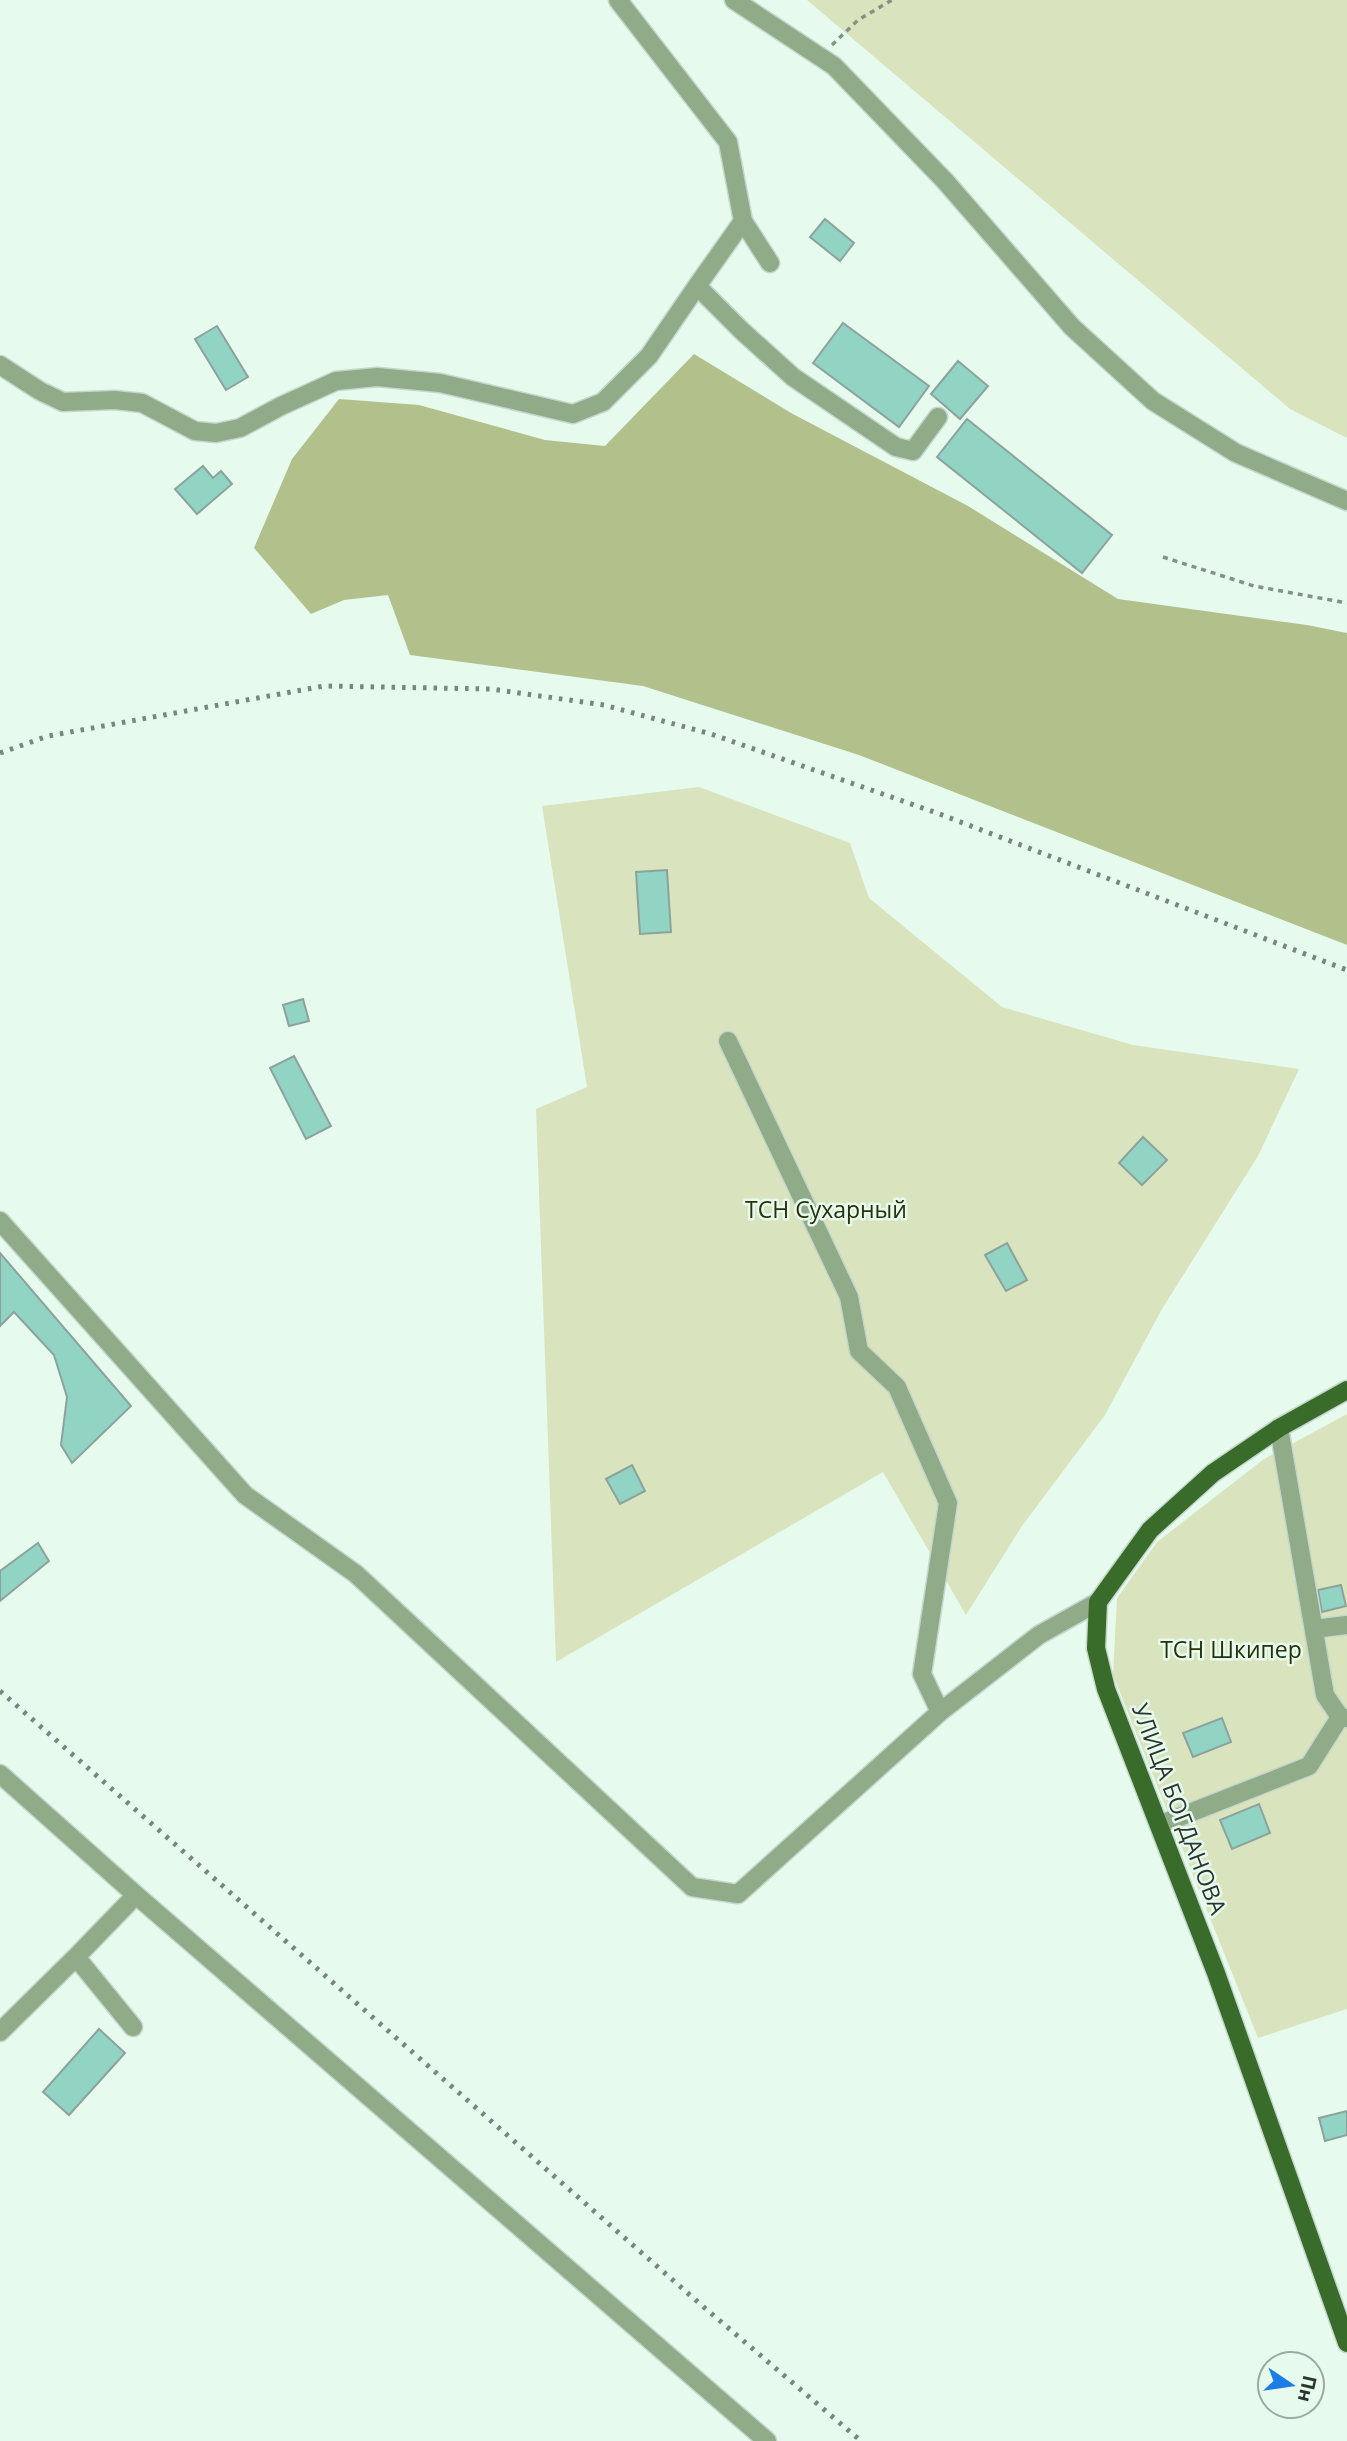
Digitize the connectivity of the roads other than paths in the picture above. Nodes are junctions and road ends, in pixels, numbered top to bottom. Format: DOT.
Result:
graph roads {
  1 [pos="618,0"];
  2 [pos="734,0"];
  3 [pos="743,222"];
  4 [pos="770,263"];
  5 [pos="697,286"];
  6 [pos="0,365"];
  7 [pos="938,416"];
  8 [pos="1347,501"];
  9 [pos="728,1041"];
  10 [pos="0,1221"];
  11 [pos="1347,1390"];
  12 [pos="1279,1428"];
  13 [pos="1098,1602"];
  14 [pos="1347,1625"];
  15 [pos="1314,1629"];
  16 [pos="940,1712"];
  17 [pos="1343,1717"];
  18 [pos="0,1774"];
  19 [pos="1159,1825"];
  20 [pos="136,1895"];
  21 [pos="76,1957"];
  22 [pos="133,2027"];
  23 [pos="0,2032"];
  24 [pos="1347,2343"];
  25 [pos="767,2441"];
  1 -- 3 [label="lane"];
  2 -- 8 [label="lane"];
  3 -- 4 [label="lane"];
  3 -- 5 [label="lane"];
  5 -- 6 [label="lane"];
  5 -- 7 [label="lane"];
  9 -- 16 [label="lane"];
  10 -- 16 [label="lane"];
  11 -- 12 [label="main road"];
  12 -- 13 [label="main road"];
  12 -- 15 [label="lane"];
  13 -- 16 [label="lane"];
  13 -- 19 [label="main road, УЛИЦА БОГДАНОВА"];
  14 -- 15 [label="lane"];
  15 -- 17 [label="lane"];
  17 -- 19 [label="lane"];
  18 -- 20 [label="lane"];
  19 -- 24 [label="main road, УЛИЦА БОГДАНОВА"];
  20 -- 21 [label="lane"];
  20 -- 25 [label="lane"];
  21 -- 22 [label="lane"];
  21 -- 23 [label="lane"];
}
